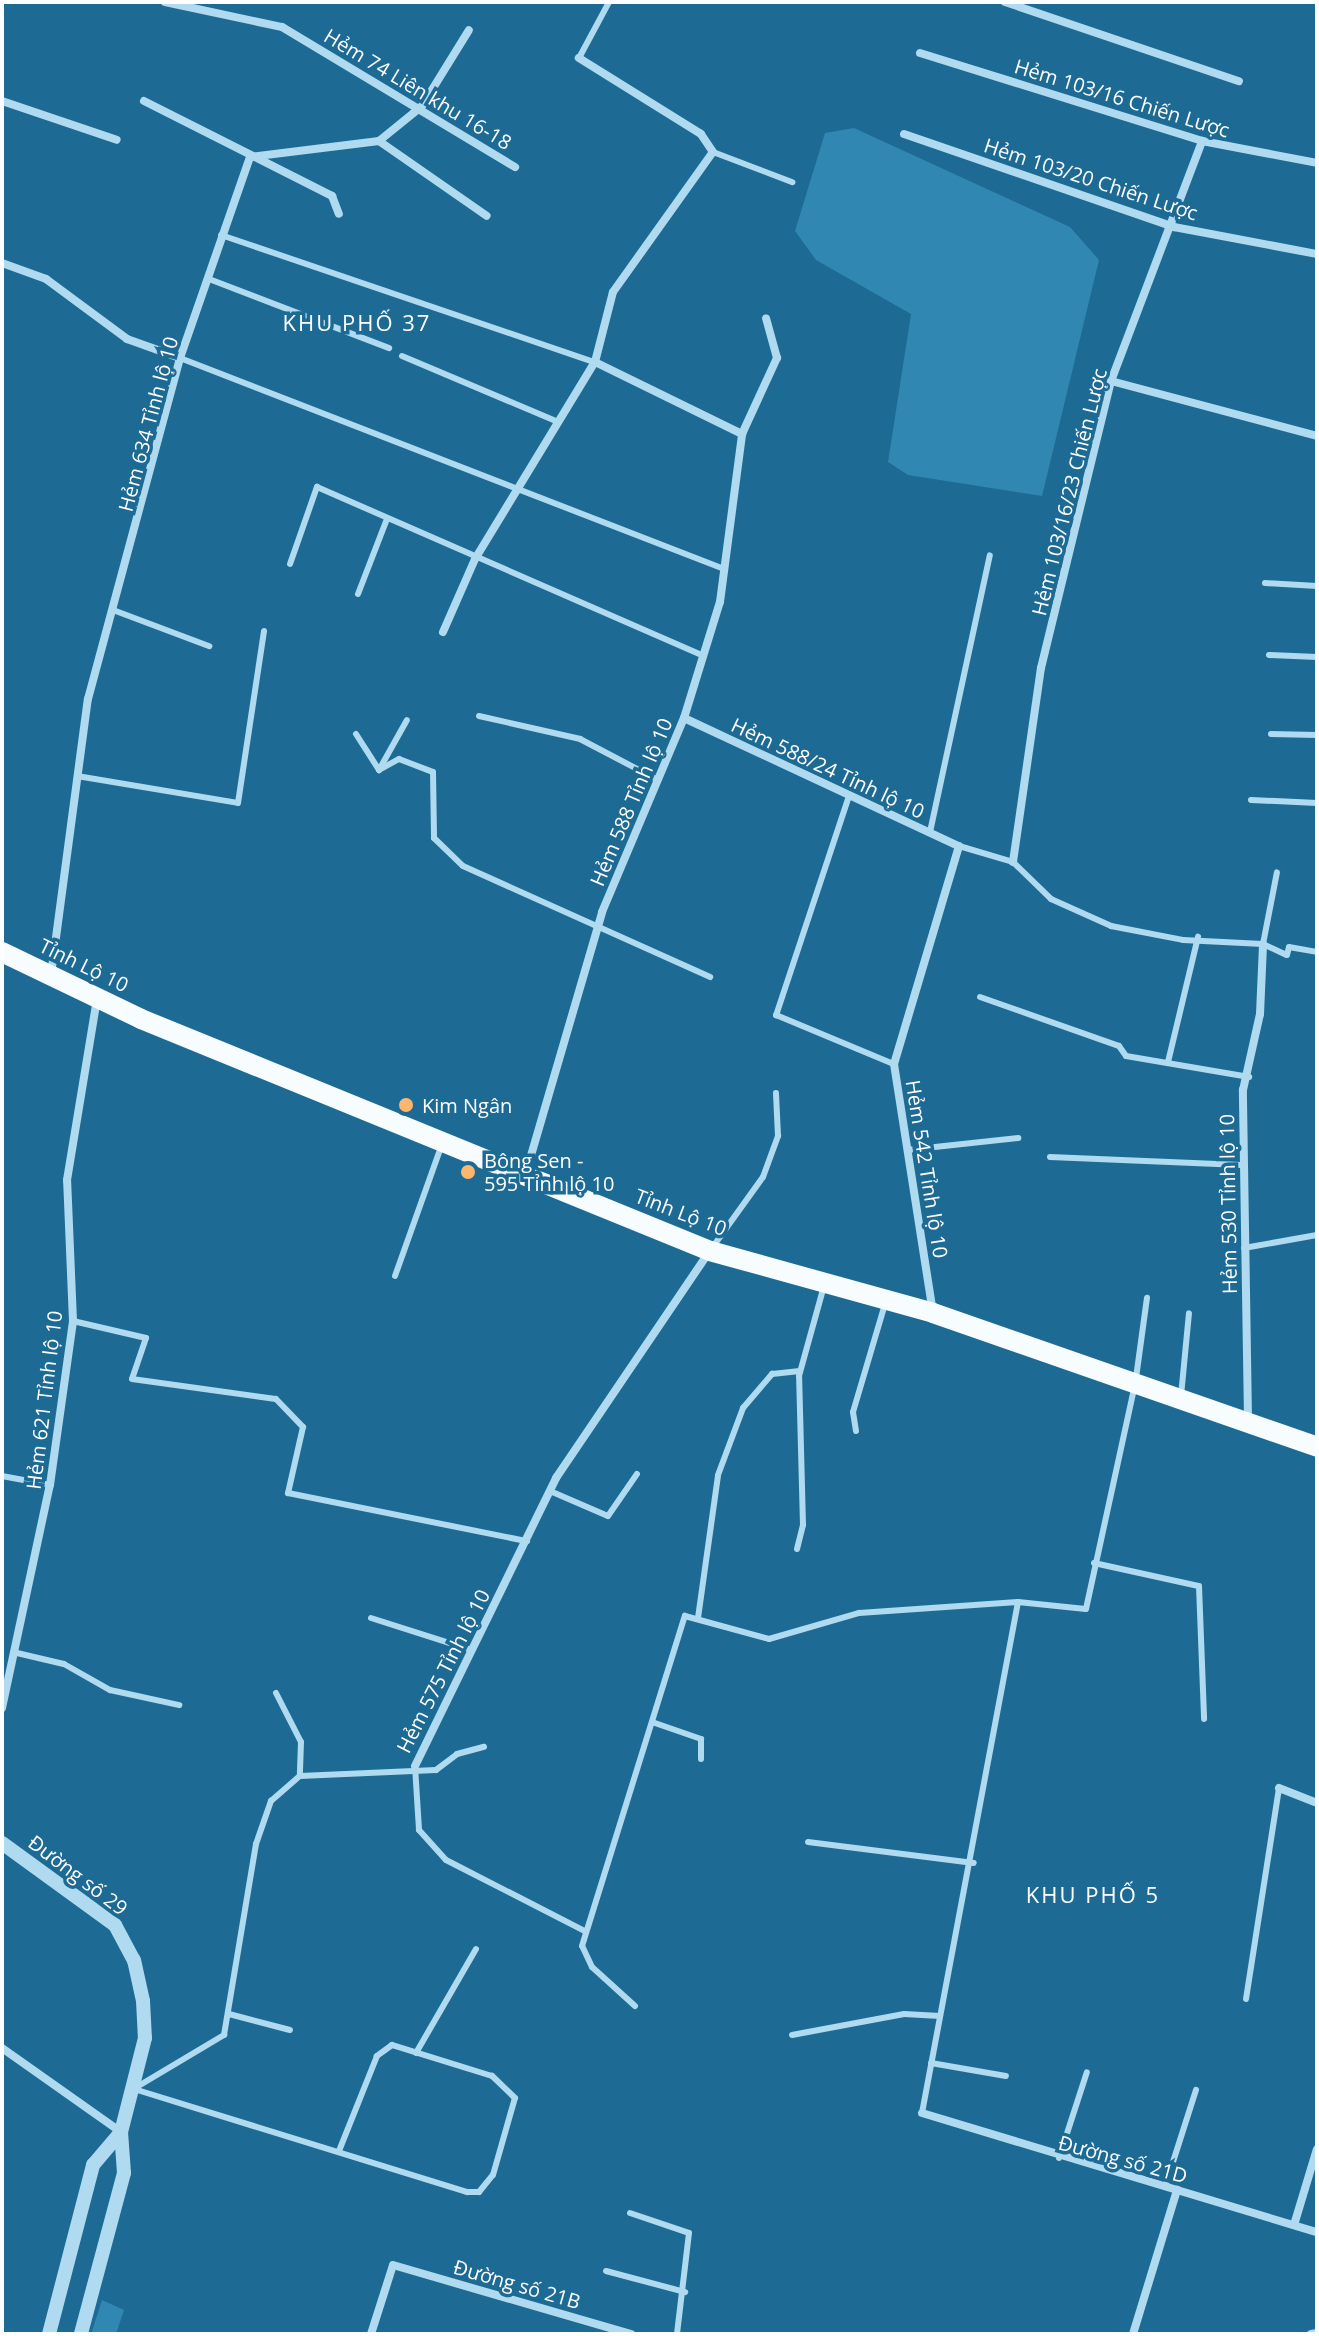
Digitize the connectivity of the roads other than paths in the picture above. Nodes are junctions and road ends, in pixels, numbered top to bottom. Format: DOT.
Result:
graph roads {
  1 [pos="165,2"];
  2 [pos="609,2"];
  3 [pos="1005,2"];
  4 [pos="1032,6"];
  5 [pos="469,30"];
  6 [pos="920,53"];
  7 [pos="579,58"];
  8 [pos="1239,81"];
  9 [pos="2,101"];
  10 [pos="144,101"];
  11 [pos="422,106"];
  12 [pos="904,134"];
  13 [pos="117,140"];
  14 [pos="379,141"];
  15 [pos="1202,141"];
  16 [pos="713,152"];
  17 [pos="250,157"];
  18 [pos="1317,163"];
  19 [pos="515,167"];
  20 [pos="792,182"];
  21 [pos="339,214"];
  22 [pos="487,216"];
  23 [pos="1174,227"];
  24 [pos="221,235"];
  25 [pos="1317,254"];
  26 [pos="2,263"];
  27 [pos="209,279"];
  28 [pos="766,318"];
  29 [pos="389,348"];
  30 [pos="402,356"];
  31 [pos="180,358"];
  32 [pos="595,362"];
  33 [pos="1111,381"];
  34 [pos="556,421"];
  35 [pos="742,434"];
  36 [pos="1317,436"];
  37 [pos="514,490"];
  38 [pos="387,519"];
  39 [pos="990,555"];
  40 [pos="475,559"];
  41 [pos="290,564"];
  42 [pos="724,569"];
  43 [pos="1265,583"];
  44 [pos="1317,586"];
  45 [pos="358,594"];
  46 [pos="113,610"];
  47 [pos="264,631"];
  48 [pos="443,632"];
  49 [pos="209,646"];
  50 [pos="1269,655"];
  51 [pos="703,656"];
  52 [pos="1317,657"];
  53 [pos="479,716"];
  54 [pos="684,718"];
  55 [pos="407,720"];
  56 [pos="356,734"];
  57 [pos="1271,734"];
  58 [pos="1317,735"];
  59 [pos="379,770"];
  60 [pos="77,776"];
  61 [pos="658,780"];
  62 [pos="848,799"];
  63 [pos="1251,800"];
  64 [pos="1317,803"];
  65 [pos="930,832"];
  66 [pos="959,846"];
  67 [pos="1013,862"];
  68 [pos="1277,872"];
  69 [pos="599,921"];
  70 [pos="1198,937"];
  71 [pos="1263,944"];
  72 [pos="2,952"];
  73 [pos="1317,952"];
  74 [pos="51,976"];
  75 [pos="710,977"];
  76 [pos="980,997"];
  77 [pos="98,998"];
  78 [pos="1168,1062"];
  79 [pos="894,1064"];
  80 [pos="1250,1077"];
  81 [pos="776,1093"];
  82 [pos="1018,1138"];
  83 [pos="442,1143"];
  84 [pos="907,1150"];
  85 [pos="1050,1157"];
  86 [pos="1241,1165"];
  87 [pos="525,1176"];
  88 [pos="1317,1235"];
  89 [pos="1244,1248"];
  90 [pos="710,1251"];
  91 [pos="395,1276"];
  92 [pos="825,1283"];
  93 [pos="1147,1298"];
  94 [pos="886,1300"];
  95 [pos="933,1313"];
  96 [pos="1189,1313"];
  97 [pos="73,1321"];
  98 [pos="800,1371"];
  99 [pos="1136,1382"];
  100 [pos="1181,1396"];
  101 [pos="1248,1419"];
  102 [pos="856,1431"];
  103 [pos="1317,1447"];
  104 [pos="637,1474"];
  105 [pos="2,1476"];
  106 [pos="50,1485"];
  107 [pos="550,1491"];
  108 [pos="527,1541"];
  109 [pos="797,1549"];
  110 [pos="1094,1563"];
  111 [pos="1018,1602"];
  112 [pos="371,1618"];
  113 [pos="698,1618"];
  114 [pos="471,1650"];
  115 [pos="17,1653"];
  116 [pos="276,1693"];
  117 [pos="179,1705"];
  118 [pos="2,1708"];
  119 [pos="1204,1719"];
  120 [pos="652,1722"];
  121 [pos="484,1747"];
  122 [pos="701,1759"];
  123 [pos="415,1766"];
  124 [pos="300,1776"];
  125 [pos="1279,1788"];
  126 [pos="1317,1803"];
  127 [pos="808,1842"];
  128 [pos="2,1843"];
  129 [pos="974,1863"];
  130 [pos="585,1931"];
  131 [pos="476,1949"];
  132 [pos="1246,1999"];
  133 [pos="635,2006"];
  134 [pos="229,2014"];
  135 [pos="940,2016"];
  136 [pos="290,2030"];
  137 [pos="792,2035"];
  138 [pos="2,2048"];
  139 [pos="416,2053"];
  140 [pos="931,2063"];
  141 [pos="1087,2072"];
  142 [pos="1006,2076"];
  143 [pos="134,2089"];
  144 [pos="1196,2090"];
  145 [pos="922,2113"];
  146 [pos="121,2132"];
  147 [pos="1317,2149"];
  148 [pos="339,2151"];
  149 [pos="1059,2158"];
  150 [pos="1165,2187"];
  151 [pos="1177,2190"];
  152 [pos="630,2213"];
  153 [pos="1294,2225"];
  154 [pos="1317,2232"];
  155 [pos="606,2271"];
  156 [pos="685,2292"];
  157 [pos="1317,2333"];
  158 [pos="49,2334"];
  159 [pos="81,2334"];
  160 [pos="371,2334"];
  161 [pos="631,2334"];
  162 [pos="677,2334"];
  163 [pos="1133,2334"];
  164 [pos="1311,2334"];
  1 -- 11 [label="street, Hẻm 74 Liên khu 16-18"];
  2 -- 7 [label="lane"];
  3 -- 4 [label="street"];
  4 -- 8 [label="street"];
  5 -- 11 [label="street"];
  6 -- 15 [label="street, Hẻm 103/16 Chiến Lược"];
  7 -- 16 [label="street"];
  9 -- 13 [label="street"];
  10 -- 17 [label="street"];
  11 -- 14 [label="street"];
  11 -- 19 [label="street, Hẻm 74 Liên khu 16-18"];
  12 -- 23 [label="street, Hẻm 103/20 Chiến Lược"];
  14 -- 17 [label="street"];
  14 -- 22 [label="street"];
  15 -- 18 [label="street, Hẻm 103/16 Chiến Lược"];
  15 -- 23 [label="street, Hẻm 103/16/23 Chiến Lược"];
  16 -- 20 [label="lane"];
  16 -- 32 [label="street"];
  17 -- 21 [label="street"];
  17 -- 24 [label="street, Hẻm 634 Tỉnh lộ 10"];
  23 -- 25 [label="street, Hẻm 103/20 Chiến Lược"];
  23 -- 33 [label="street, Hẻm 103/16/23 Chiến Lược"];
  24 -- 27 [label="street, Hẻm 634 Tỉnh lộ 10"];
  24 -- 32 [label="lane"];
  26 -- 31 [label="street"];
  27 -- 29 [label="lane"];
  27 -- 31 [label="street, Hẻm 634 Tỉnh lộ 10"];
  28 -- 35 [label="street, Hẻm 588 Tỉnh lộ 10"];
  30 -- 34 [label="lane"];
  31 -- 37 [label="lane"];
  31 -- 46 [label="street, Hẻm 634 Tỉnh lộ 10"];
  32 -- 34 [label="street"];
  32 -- 35 [label="street"];
  33 -- 36 [label="street"];
  33 -- 67 [label="street, Hẻm 103/16/23 Chiến Lược"];
  34 -- 37 [label="street"];
  35 -- 42 [label="street, Hẻm 588 Tỉnh lộ 10"];
  37 -- 40 [label="street"];
  37 -- 42 [label="lane"];
  38 -- 40 [label="lane"];
  38 -- 41 [label="lane"];
  38 -- 45 [label="lane"];
  39 -- 65 [label="lane"];
  40 -- 48 [label="street"];
  40 -- 51 [label="lane"];
  42 -- 51 [label="street, Hẻm 588 Tỉnh lộ 10"];
  43 -- 44 [label="lane"];
  46 -- 49 [label="lane"];
  46 -- 60 [label="street, Hẻm 634 Tỉnh lộ 10"];
  47 -- 60 [label="lane"];
  50 -- 52 [label="lane"];
  51 -- 54 [label="street, Hẻm 588 Tỉnh lộ 10"];
  53 -- 61 [label="lane"];
  54 -- 61 [label="street, Hẻm 588 Tỉnh lộ 10"];
  54 -- 62 [label="street, Hẻm 588/24 Tỉnh lộ 10"];
  55 -- 59 [label="lane"];
  56 -- 59 [label="lane"];
  57 -- 58 [label="lane"];
  59 -- 69 [label="lane"];
  60 -- 74 [label="street, Hẻm 634 Tỉnh lộ 10"];
  61 -- 69 [label="street, Hẻm 588 Tỉnh lộ 10"];
  62 -- 65 [label="street, Hẻm 588/24 Tỉnh lộ 10"];
  62 -- 79 [label="lane"];
  63 -- 64 [label="lane"];
  65 -- 66 [label="street, Hẻm 588/24 Tỉnh lộ 10"];
  66 -- 67 [label="lane"];
  66 -- 79 [label="street, Hẻm 542 Tỉnh lộ 10"];
  67 -- 70 [label="lane"];
  68 -- 71 [label="lane"];
  69 -- 75 [label="lane"];
  69 -- 87 [label="street, Hẻm 588 Tỉnh lộ 10"];
  70 -- 71 [label="lane"];
  70 -- 78 [label="lane"];
  71 -- 73 [label="lane"];
  71 -- 80 [label="street, Hẻm 530 Tỉnh lộ 10"];
  72 -- 74 [label="main road, Tỉnh Lộ 10"];
  74 -- 77 [label="main road, Tỉnh Lộ 10"];
  76 -- 78 [label="lane"];
  77 -- 83 [label="main road, Tỉnh Lộ 10"];
  77 -- 97 [label="street, Hẻm 621 Tỉnh lộ 10"];
  78 -- 80 [label="lane"];
  79 -- 84 [label="street, Hẻm 542 Tỉnh lộ 10"];
  80 -- 86 [label="street, Hẻm 530 Tỉnh lộ 10"];
  81 -- 90 [label="lane"];
  82 -- 84 [label="lane"];
  83 -- 87 [label="main road, Tỉnh Lộ 10"];
  83 -- 91 [label="lane"];
  84 -- 95 [label="street, Hẻm 542 Tỉnh lộ 10"];
  85 -- 86 [label="lane"];
  86 -- 89 [label="street, Hẻm 530 Tỉnh lộ 10"];
  87 -- 90 [label="main road, Tỉnh Lộ 10"];
  88 -- 89 [label="lane"];
  89 -- 101 [label="street, Hẻm 530 Tỉnh lộ 10"];
  90 -- 92 [label="main road, Tỉnh Lộ 10"];
  90 -- 107 [label="street, Hẻm 575 Tỉnh lộ 10"];
  92 -- 94 [label="main road, Tỉnh Lộ 10"];
  92 -- 98 [label="lane"];
  93 -- 99 [label="lane"];
  94 -- 95 [label="main road, Tỉnh Lộ 10"];
  94 -- 102 [label="lane"];
  95 -- 99 [label="main road, Tỉnh Lộ 10"];
  96 -- 100 [label="lane"];
  97 -- 106 [label="street, Hẻm 621 Tỉnh lộ 10"];
  97 -- 108 [label="lane"];
  98 -- 109 [label="lane"];
  98 -- 113 [label="lane"];
  99 -- 100 [label="main road, Tỉnh Lộ 10"];
  99 -- 110 [label="lane"];
  100 -- 101 [label="main road, Tỉnh Lộ 10"];
  101 -- 103 [label="main road, Tỉnh Lộ 10"];
  104 -- 107 [label="lane"];
  105 -- 106 [label="lane"];
  106 -- 115 [label="street, Hẻm 621 Tỉnh lộ 10"];
  107 -- 108 [label="street, Hẻm 575 Tỉnh lộ 10"];
  108 -- 114 [label="street, Hẻm 575 Tỉnh lộ 10"];
  110 -- 111 [label="lane"];
  110 -- 119 [label="lane"];
  111 -- 113 [label="lane"];
  111 -- 129 [label="lane"];
  112 -- 114 [label="lane"];
  113 -- 120 [label="lane"];
  114 -- 123 [label="street, Hẻm 575 Tỉnh lộ 10"];
  115 -- 117 [label="lane"];
  115 -- 118 [label="street, Hẻm 621 Tỉnh lộ 10"];
  116 -- 124 [label="lane"];
  120 -- 122 [label="lane"];
  120 -- 130 [label="lane"];
  121 -- 123 [label="lane"];
  123 -- 124 [label="lane, Hẻm 575 Tỉnh lộ 10"];
  123 -- 130 [label="lane"];
  124 -- 134 [label="lane"];
  125 -- 126 [label="street"];
  125 -- 132 [label="lane"];
  127 -- 129 [label="lane"];
  128 -- 143 [label="street, Đường số 29"];
  129 -- 135 [label="lane"];
  130 -- 133 [label="lane"];
  131 -- 139 [label="lane"];
  134 -- 136 [label="lane"];
  134 -- 143 [label="lane"];
  135 -- 137 [label="lane"];
  135 -- 140 [label="lane"];
  138 -- 146 [label="street"];
  139 -- 148 [label="lane"];
  139 -- 148 [label="lane"];
  140 -- 142 [label="lane"];
  140 -- 145 [label="lane"];
  141 -- 149 [label="lane"];
  143 -- 146 [label="street, Đường số 29"];
  143 -- 148 [label="lane"];
  144 -- 150 [label="lane"];
  145 -- 149 [label="street, Đường số 21D"];
  146 -- 158 [label="street"];
  146 -- 159 [label="street"];
  147 -- 153 [label="street"];
  149 -- 150 [label="street, Đường số 21D"];
  150 -- 151 [label="street, Đường số 21D"];
  151 -- 153 [label="street, Đường số 21D"];
  151 -- 163 [label="street"];
  152 -- 156 [label="lane"];
  153 -- 154 [label="street, Đường số 21D"];
  155 -- 156 [label="lane"];
  156 -- 162 [label="lane"];
  157 -- 164 [label="street"];
  160 -- 161 [label="street, Đường số 21B"];
}
